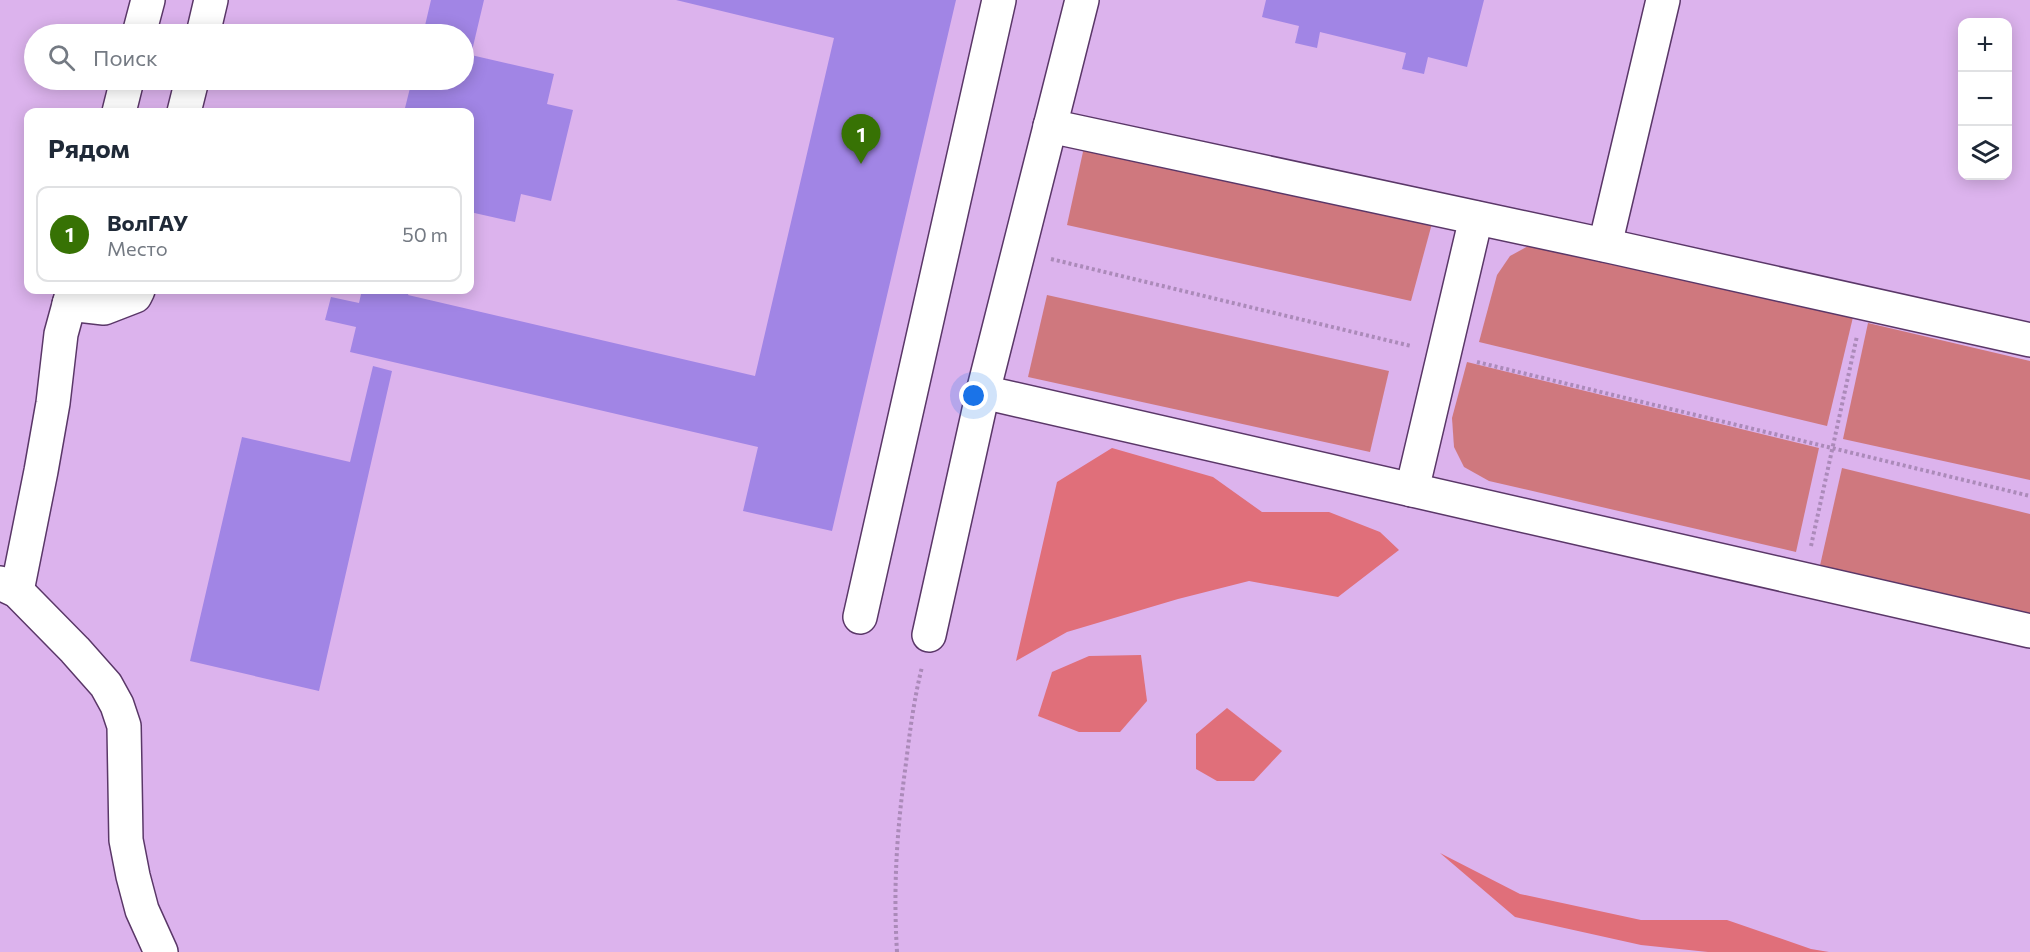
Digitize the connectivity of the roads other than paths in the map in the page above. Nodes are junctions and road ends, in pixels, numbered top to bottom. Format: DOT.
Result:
graph roads {
  1 [pos="148,0"];
  2 [pos="212,0"];
  3 [pos="999,0"];
  4 [pos="1082,0"];
  5 [pos="1663,0"];
  6 [pos="142,24"];
  7 [pos="206,24"];
  8 [pos="124,90"];
  9 [pos="190,90"];
  10 [pos="120,108"];
  11 [pos="185,108"];
  12 [pos="1050,126"];
  13 [pos="1476,218"];
  14 [pos="1605,246"];
  15 [pos="136,294"];
  16 [pos="71,297"];
  17 [pos="2030,340"];
  18 [pos="982,392"];
  19 [pos="1412,490"];
  20 [pos="8,587"];
  21 [pos="860,617"];
  22 [pos="2030,631"];
  23 [pos="929,635"];
  24 [pos="161,952"];
  1 -- 6 [label="street"];
  2 -- 7 [label="street"];
  3 -- 21 [label="street"];
  4 -- 12 [label="street"];
  5 -- 14 [label="street"];
  8 -- 10 [label="street"];
  9 -- 11 [label="street"];
  12 -- 13 [label="street"];
  12 -- 18 [label="street"];
  13 -- 14 [label="street"];
  13 -- 19 [label="street"];
  14 -- 17 [label="street"];
  15 -- 16 [label="street"];
  16 -- 20 [label="street"];
  18 -- 19 [label="street"];
  18 -- 23 [label="street"];
  19 -- 22 [label="street"];
  20 -- 24 [label="street"];
}
